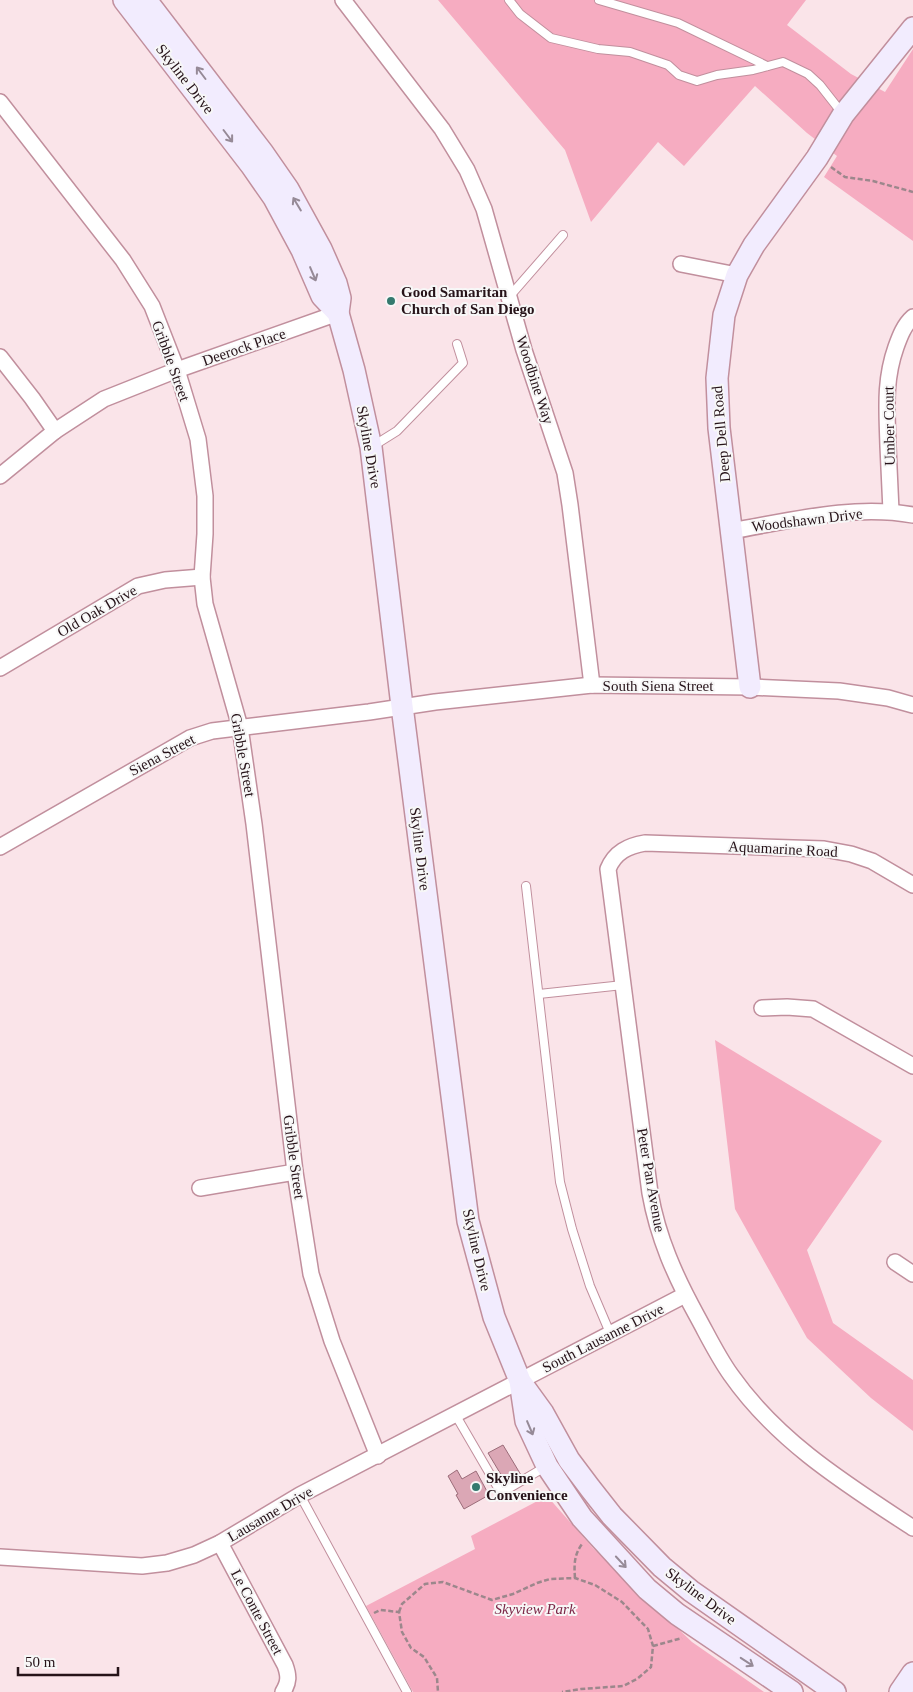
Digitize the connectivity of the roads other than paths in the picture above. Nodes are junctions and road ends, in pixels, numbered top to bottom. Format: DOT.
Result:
graph roads {
  1 [pos="124,0"];
  2 [pos="146,0"];
  3 [pos="343,0"];
  4 [pos="509,0"];
  5 [pos="599,0"];
  6 [pos="913,28"];
  7 [pos="768,66"];
  8 [pos="0,102"];
  9 [pos="843,115"];
  10 [pos="563,235"];
  11 [pos="681,264"];
  12 [pos="737,275"];
  13 [pos="509,297"];
  14 [pos="338,313"];
  15 [pos="913,317"];
  16 [pos="457,344"];
  17 [pos="0,356"];
  18 [pos="177,370"];
  19 [pos="56,431"];
  20 [pos="371,447"];
  21 [pos="0,476"];
  22 [pos="891,511"];
  23 [pos="913,515"];
  24 [pos="731,531"];
  25 [pos="202,577"];
  26 [pos="0,668"];
  27 [pos="592,685"];
  28 [pos="750,686"];
  29 [pos="913,705"];
  30 [pos="402,706"];
  31 [pos="240,727"];
  32 [pos="645,843"];
  33 [pos="0,847"];
  34 [pos="913,885"];
  35 [pos="526,886"];
  36 [pos="623,985"];
  37 [pos="539,994"];
  38 [pos="762,1008"];
  39 [pos="913,1066"];
  40 [pos="295,1172"];
  41 [pos="200,1188"];
  42 [pos="895,1262"];
  43 [pos="913,1274"];
  44 [pos="685,1295"];
  45 [pos="610,1333"];
  46 [pos="520,1381"];
  47 [pos="455,1414"];
  48 [pos="378,1456"];
  49 [pos="547,1466"];
  50 [pos="300,1495"];
  51 [pos="913,1528"];
  52 [pos="220,1543"];
  53 [pos="0,1557"];
  54 [pos="913,1673"];
  55 [pos="285,1688"];
  56 [pos="407,1692"];
  57 [pos="792,1692"];
  58 [pos="835,1692"];
  59 [pos="900,1692"];
  1 -- 14 [label="main road, Skyline Drive, one-way"];
  14 -- 2 [label="main road, Skyline Drive, one-way"];
  3 -- 13 [label="street, Woodbine Way"];
  4 -- 7 [label="lane"];
  5 -- 7 [label="lane"];
  6 -- 9 [label="main road, Deep Dell Road"];
  7 -- 9 [label="lane"];
  8 -- 18 [label="street, Gribble Street"];
  9 -- 12 [label="main road, Deep Dell Road"];
  10 -- 13 [label="lane"];
  11 -- 12 [label="street"];
  12 -- 24 [label="main road, Deep Dell Road"];
  13 -- 27 [label="street, Woodbine Way"];
  14 -- 18 [label="street, Deerock Place"];
  14 -- 20 [label="main road, Skyline Drive"];
  15 -- 22 [label="street, Umber Court"];
  16 -- 20 [label="lane"];
  17 -- 19 [label="street"];
  18 -- 19 [label="street, Deerock Place"];
  18 -- 25 [label="street, Gribble Street"];
  19 -- 21 [label="street, Deerock Place"];
  20 -- 30 [label="main road, Skyline Drive"];
  22 -- 23 [label="street, Woodshawn Drive"];
  22 -- 24 [label="street, Woodshawn Drive"];
  24 -- 28 [label="main road, Deep Dell Road"];
  25 -- 26 [label="street, Old Oak Drive"];
  25 -- 31 [label="street, Gribble Street"];
  27 -- 28 [label="street, South Siena Street"];
  27 -- 30 [label="street, South Siena Street"];
  28 -- 29 [label="street, South Siena Street"];
  30 -- 31 [label="street, Siena Street"];
  30 -- 46 [label="main road, Skyline Drive"];
  31 -- 33 [label="street, Siena Street"];
  31 -- 40 [label="street, Gribble Street"];
  32 -- 34 [label="street, Aquamarine Road"];
  32 -- 36 [label="street, Peter Pan Avenue"];
  35 -- 37 [label="lane"];
  36 -- 37 [label="lane"];
  36 -- 44 [label="street, Peter Pan Avenue"];
  37 -- 45 [label="lane"];
  38 -- 39 [label="street"];
  40 -- 41 [label="street"];
  40 -- 48 [label="street, Gribble Street"];
  42 -- 43 [label="street"];
  44 -- 45 [label="street, South Lausanne Drive"];
  44 -- 51 [label="street, Peter Pan Avenue"];
  45 -- 46 [label="street, South Lausanne Drive"];
  46 -- 47 [label="street, Lausanne Drive"];
  46 -- 49 [label="main road, Skyline Drive, one-way"];
  46 -- 58 [label="main road, Skyline Drive"];
  47 -- 48 [label="street, Lausanne Drive"];
  47 -- 49 [label="lane"];
  48 -- 50 [label="street, Lausanne Drive"];
  49 -- 57 [label="main road, Skyline Drive, one-way"];
  50 -- 52 [label="street, Lausanne Drive"];
  50 -- 56 [label="lane"];
  52 -- 53 [label="street, Lausanne Drive"];
  52 -- 55 [label="street, Le Conte Street"];
  54 -- 59 [label="main road"];
}
